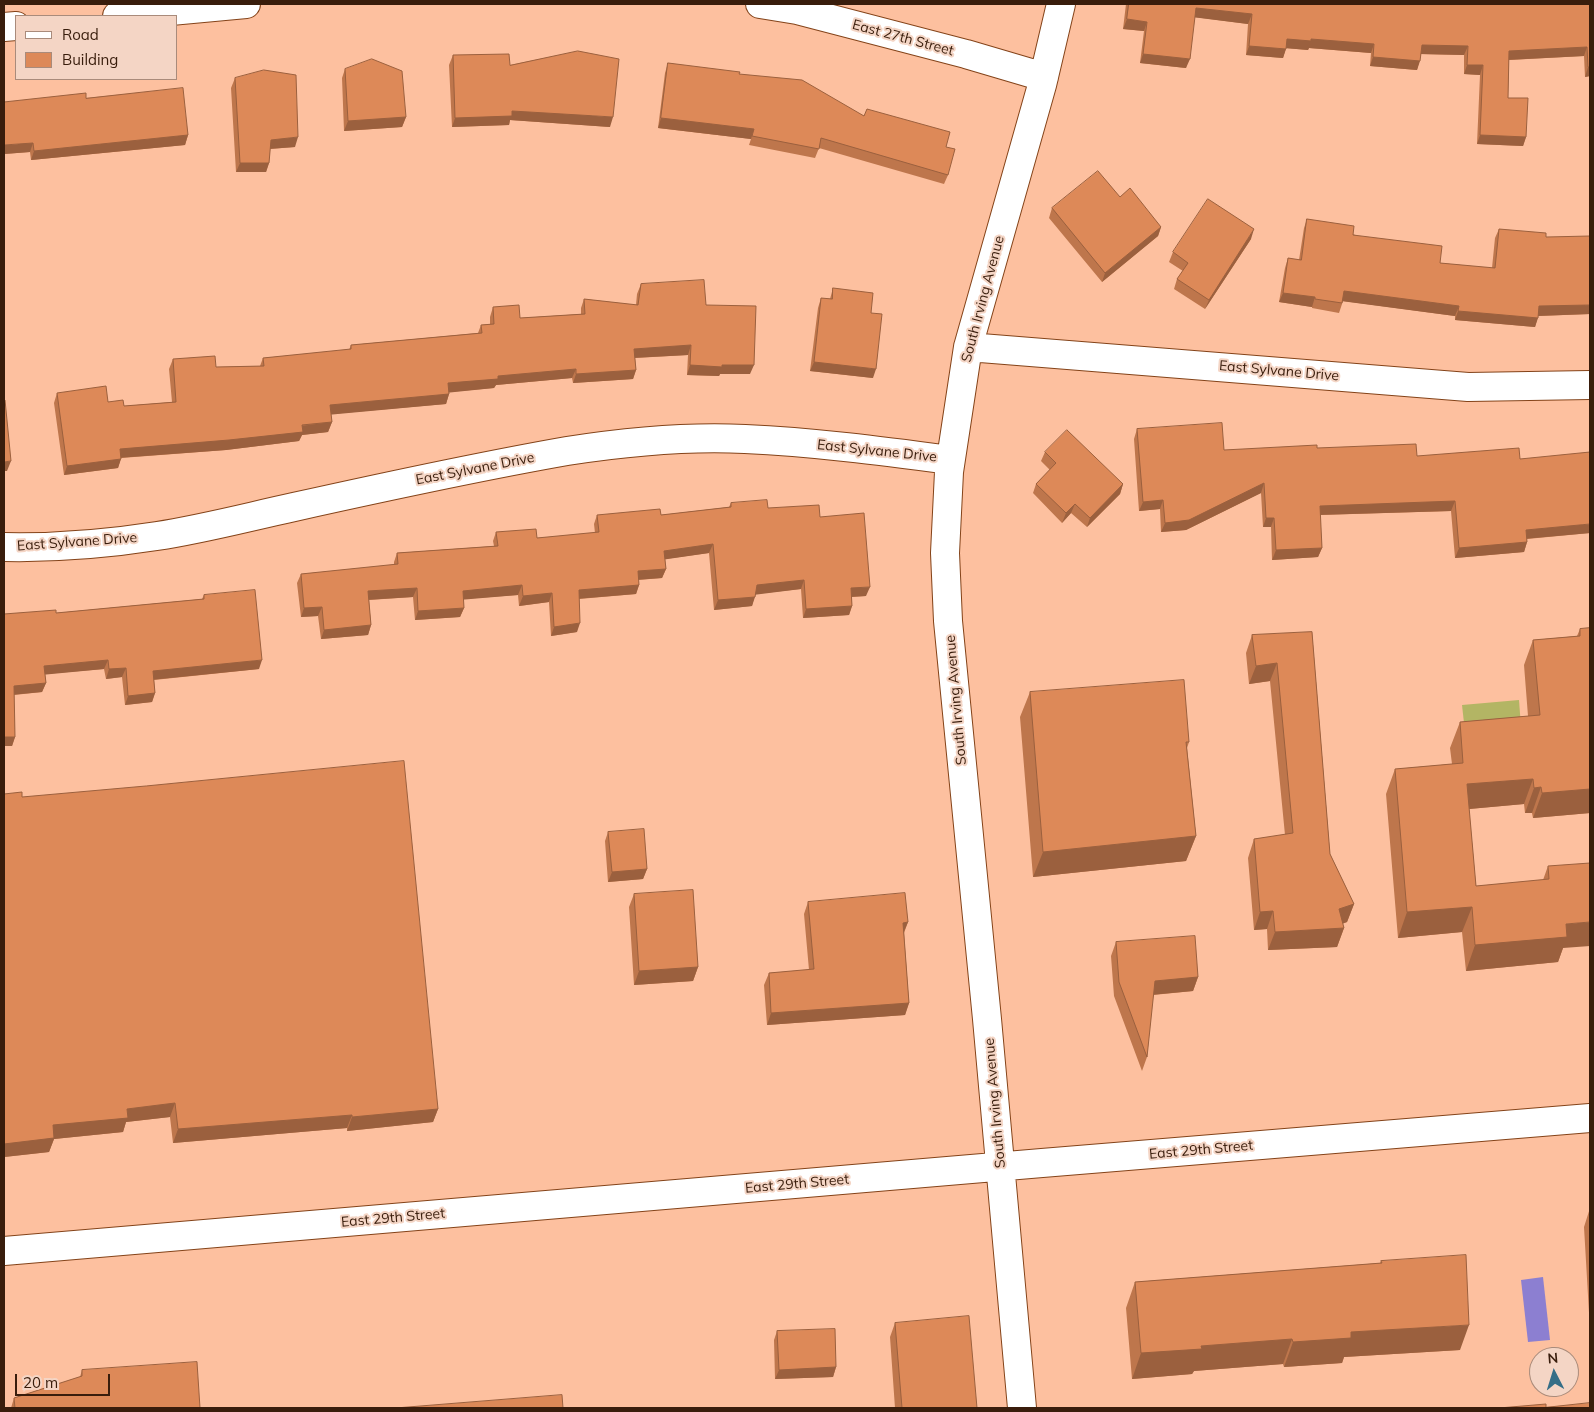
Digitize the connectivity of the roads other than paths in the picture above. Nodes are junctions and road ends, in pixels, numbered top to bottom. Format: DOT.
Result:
graph roads {
  1 [pos="246,4"];
  2 [pos="760,4"];
  3 [pos="1061,4"];
  4 [pos="128,15"];
  5 [pos="1044,77"];
  6 [pos="968,347"];
  7 [pos="1590,385"];
  8 [pos="950,460"];
  9 [pos="4,547"];
  10 [pos="1590,1118"];
  11 [pos="1001,1166"];
  12 [pos="4,1251"];
  13 [pos="1022,1408"];
  1 -- 4 [label="street"];
  2 -- 5 [label="street, East 27th Street"];
  3 -- 5 [label="street, South Irving Avenue"];
  5 -- 6 [label="street, South Irving Avenue"];
  6 -- 7 [label="street, East Sylvane Drive"];
  6 -- 8 [label="street, South Irving Avenue"];
  8 -- 9 [label="street, East Sylvane Drive"];
  8 -- 11 [label="street, South Irving Avenue"];
  10 -- 11 [label="street, East 29th Street"];
  11 -- 12 [label="street, East 29th Street"];
  11 -- 13 [label="street, South Irving Avenue"];
}
